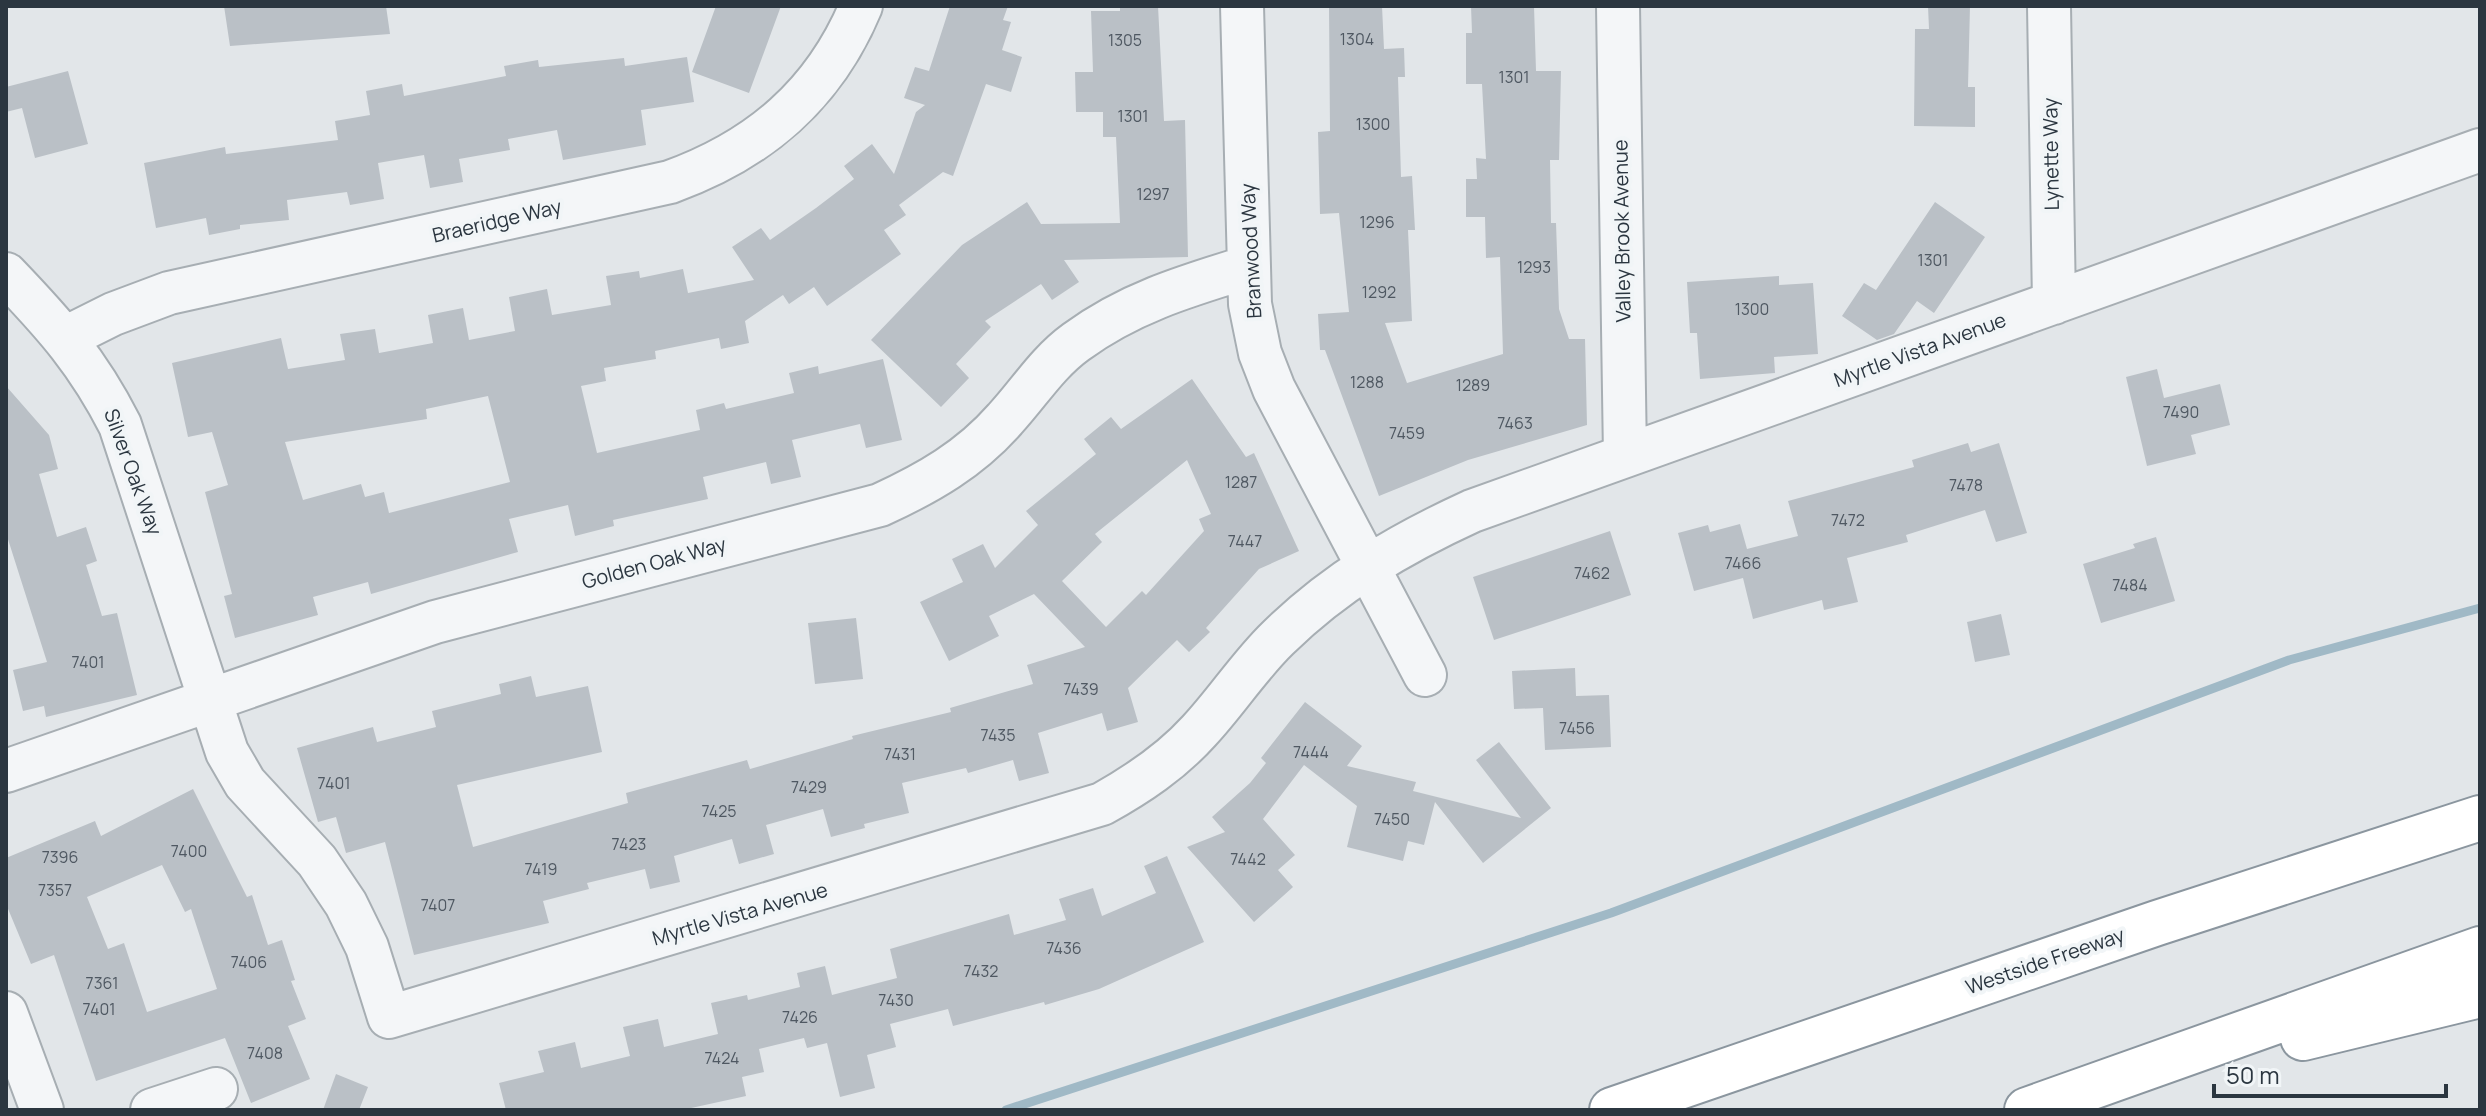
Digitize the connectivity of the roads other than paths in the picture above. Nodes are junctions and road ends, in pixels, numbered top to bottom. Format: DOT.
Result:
graph roads {
  1 [pos="861,6"];
  2 [pos="1242,6"];
  3 [pos="1618,6"];
  4 [pos="2049,6"];
  5 [pos="2480,150"];
  6 [pos="1248,267"];
  7 [pos="6,274"];
  8 [pos="2054,303"];
  9 [pos="67,337"];
  10 [pos="1625,456"];
  11 [pos="1367,566"];
  12 [pos="1425,675"];
  13 [pos="209,699"];
  14 [pos="6,771"];
  15 [pos="2480,793"];
  16 [pos="2480,818"];
  17 [pos="2157,923"];
  18 [pos="2480,949"];
  19 [pos="2480,995"];
  20 [pos="6,1013"];
  21 [pos="216,1089"];
  22 [pos="2067,1096"];
  23 [pos="42,1110"];
  24 [pos="152,1110"];
  25 [pos="1612,1110"];
  26 [pos="2027,1110"];
  1 -- 9 [label="street, Braeridge Way"];
  2 -- 6 [label="street, Branwood Way"];
  3 -- 10 [label="street, Valley Brook Avenue"];
  4 -- 8 [label="street, Lynette Way"];
  5 -- 8 [label="street, Myrtle Vista Avenue"];
  6 -- 11 [label="street, Branwood Way"];
  6 -- 13 [label="street, Golden Oak Way"];
  7 -- 9 [label="street, Silver Oak Way"];
  8 -- 10 [label="street, Myrtle Vista Avenue"];
  9 -- 13 [label="street, Silver Oak Way"];
  10 -- 11 [label="street, Myrtle Vista Avenue"];
  11 -- 12 [label="street"];
  11 -- 13 [label="street, Myrtle Vista Avenue"];
  13 -- 14 [label="street, Golden Oak Way"];
  15 -- 17 [label="highway"];
  16 -- 17 [label="highway, Westside Freeway"];
  17 -- 25 [label="highway, Westside Freeway"];
  18 -- 22 [label="highway"];
  19 -- 22 [label="highway"];
  20 -- 23 [label="street"];
  21 -- 24 [label="street"];
  22 -- 26 [label="highway"];
}
